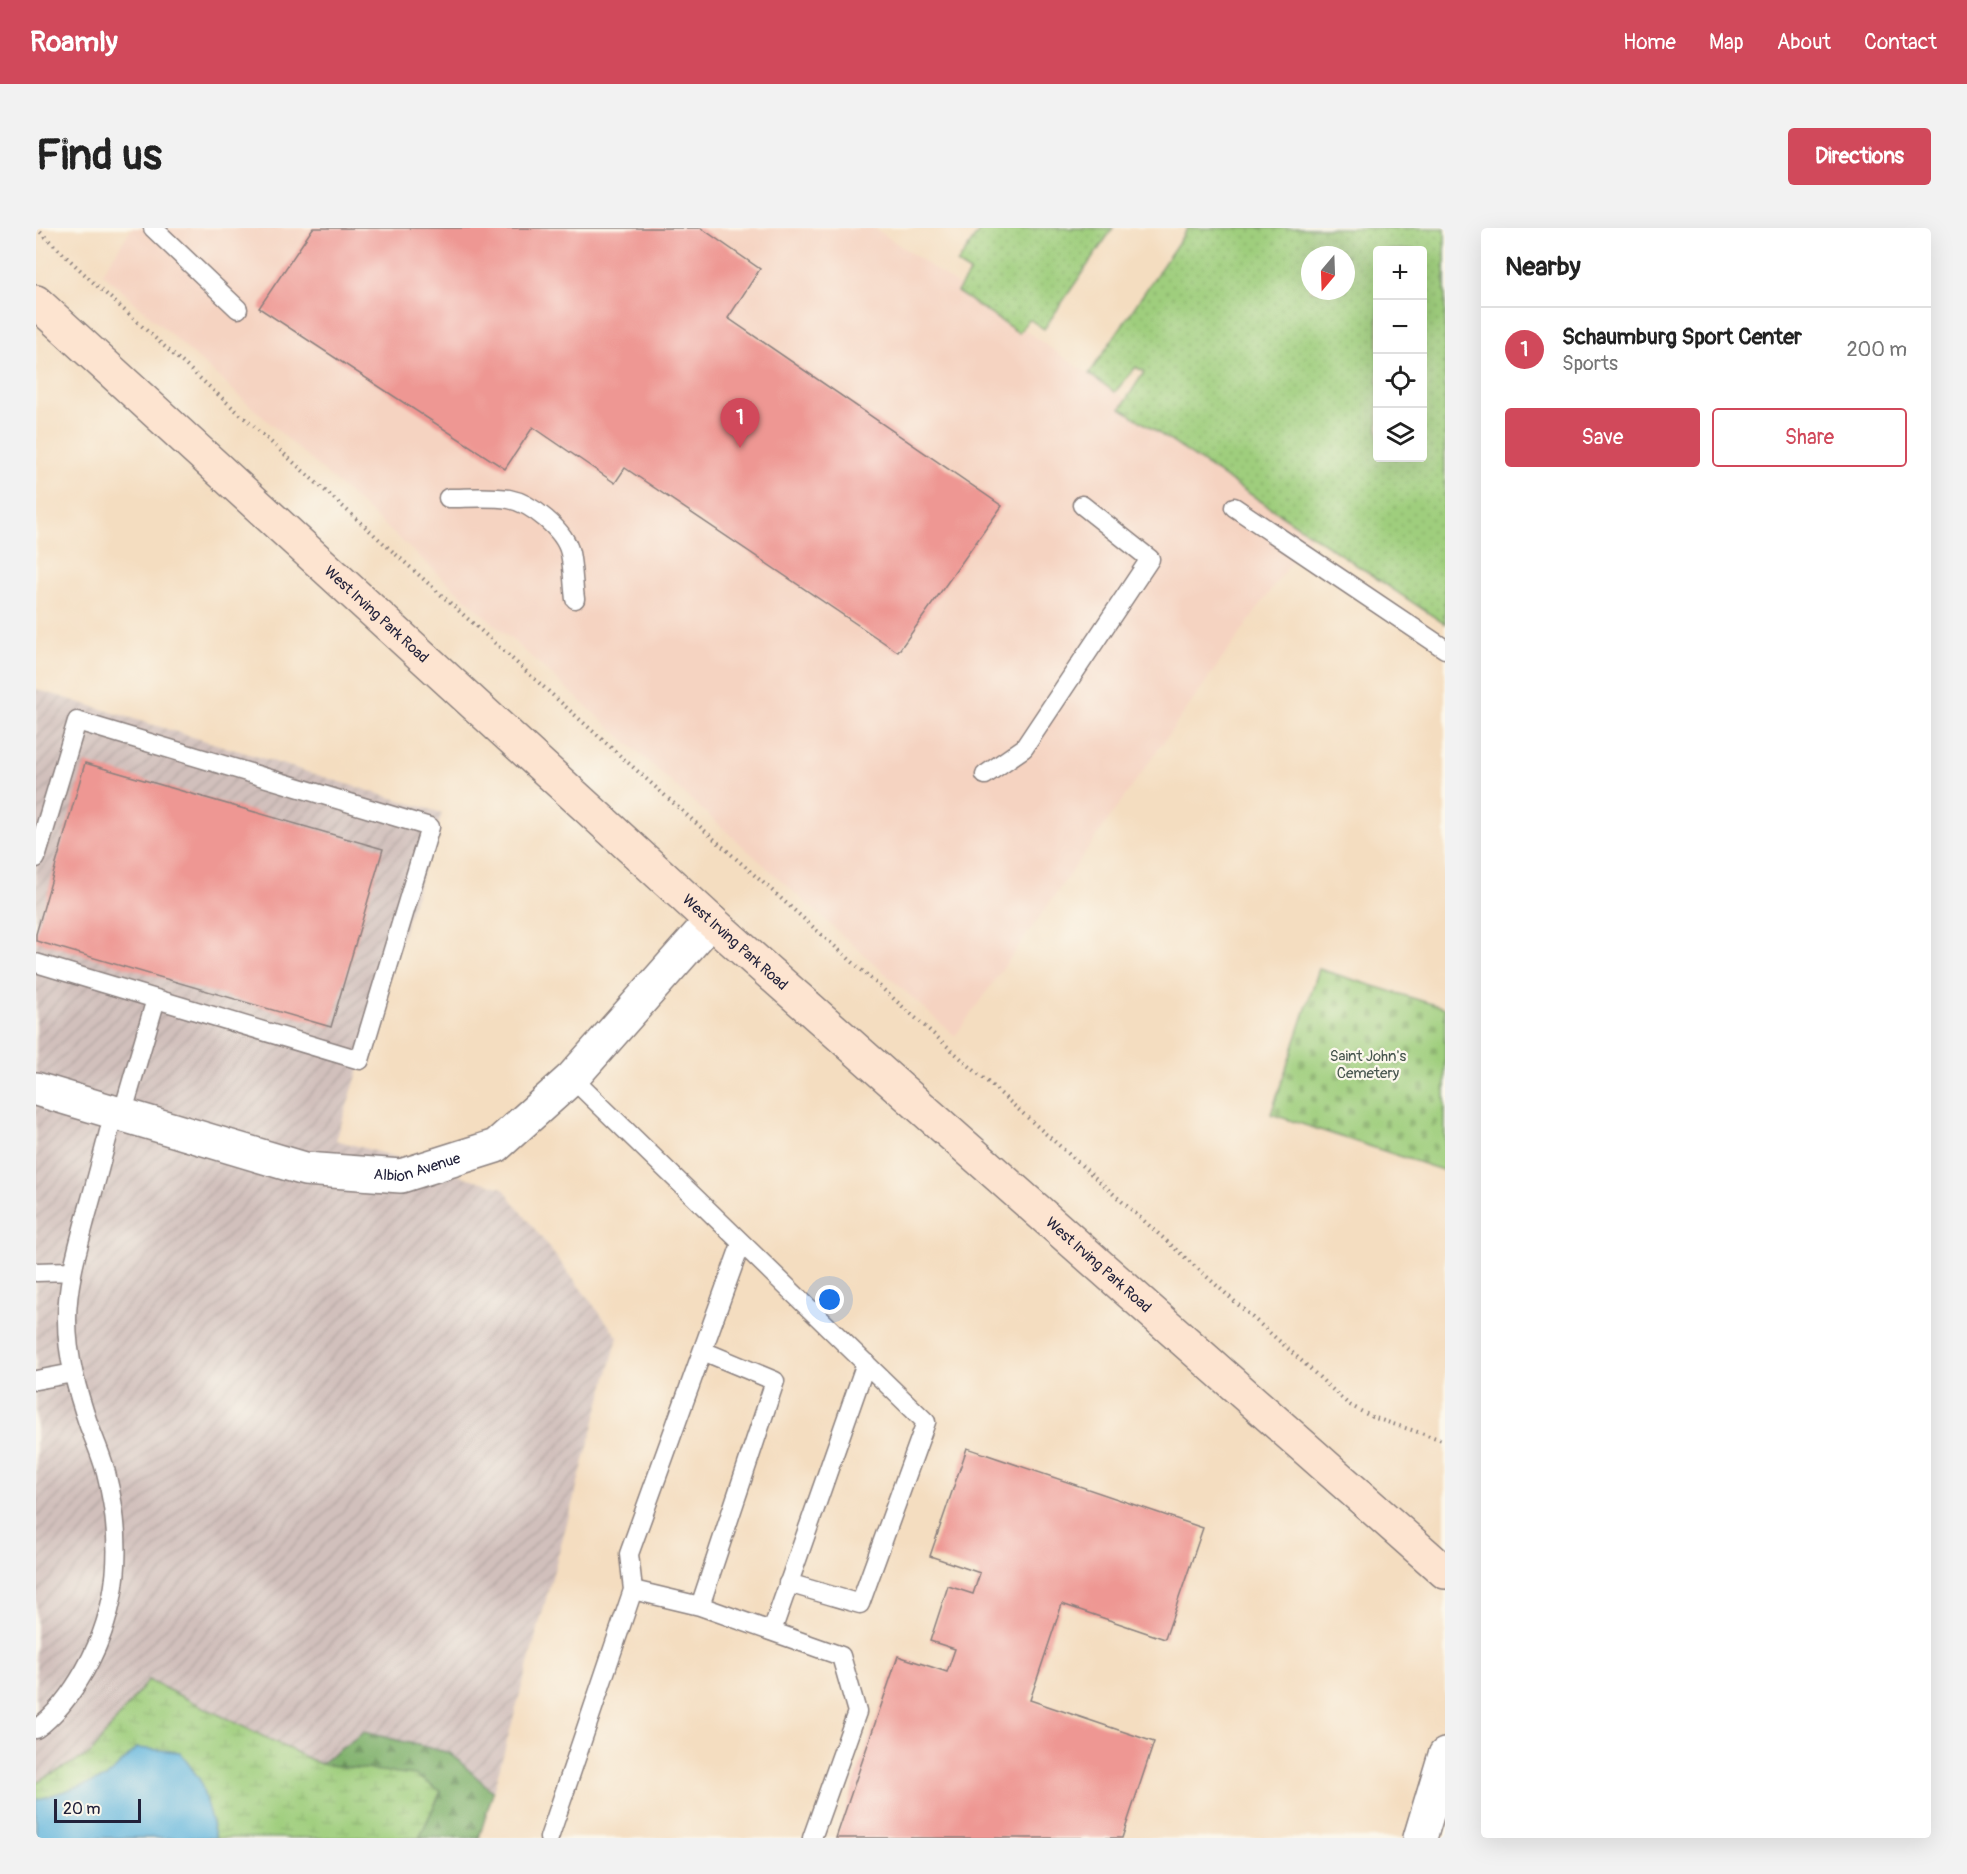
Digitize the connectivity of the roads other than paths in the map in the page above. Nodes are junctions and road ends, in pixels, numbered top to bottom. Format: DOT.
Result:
graph roads {
  1 [pos="153,228"];
  2 [pos="36,302"];
  3 [pos="238,309"];
  4 [pos="448,498"];
  5 [pos="1082,505"];
  6 [pos="1234,507"];
  7 [pos="575,599"];
  8 [pos="1445,649"];
  9 [pos="986,775"];
  10 [pos="36,858"];
  11 [pos="711,921"];
  12 [pos="36,963"];
  13 [pos="156,999"];
  14 [pos="572,1078"];
  15 [pos="36,1089"];
  16 [pos="118,1113"];
  17 [pos="741,1244"];
  18 [pos="72,1271"];
  19 [pos="36,1272"];
  20 [pos="703,1351"];
  21 [pos="866,1363"];
  22 [pos="74,1373"];
  23 [pos="36,1380"];
  24 [pos="1445,1572"];
  25 [pos="788,1583"];
  26 [pos="633,1590"];
  27 [pos="700,1606"];
  28 [pos="772,1631"];
  29 [pos="36,1729"];
  30 [pos="1445,1755"];
  31 [pos="549,1838"];
  32 [pos="812,1838"];
  33 [pos="1420,1838"];
  1 -- 3 [label="lane"];
  2 -- 11 [label="main road, West Irving Park Road"];
  4 -- 7 [label="lane"];
  5 -- 9 [label="lane"];
  6 -- 8 [label="lane"];
  10 -- 13 [label="lane"];
  11 -- 14 [label="street, Albion Avenue"];
  11 -- 24 [label="main road, West Irving Park Road"];
  12 -- 13 [label="lane"];
  13 -- 16 [label="lane"];
  14 -- 16 [label="street, Albion Avenue"];
  14 -- 17 [label="lane"];
  15 -- 16 [label="street, Albion Avenue"];
  16 -- 18 [label="lane"];
  17 -- 20 [label="lane"];
  17 -- 21 [label="lane"];
  18 -- 19 [label="lane"];
  18 -- 22 [label="lane"];
  20 -- 26 [label="lane"];
  20 -- 27 [label="lane"];
  21 -- 25 [label="lane"];
  21 -- 25 [label="lane"];
  22 -- 23 [label="lane"];
  22 -- 29 [label="lane"];
  25 -- 28 [label="lane"];
  26 -- 27 [label="lane"];
  26 -- 31 [label="lane"];
  27 -- 28 [label="lane"];
  28 -- 32 [label="lane"];
  30 -- 33 [label="street"];
}
